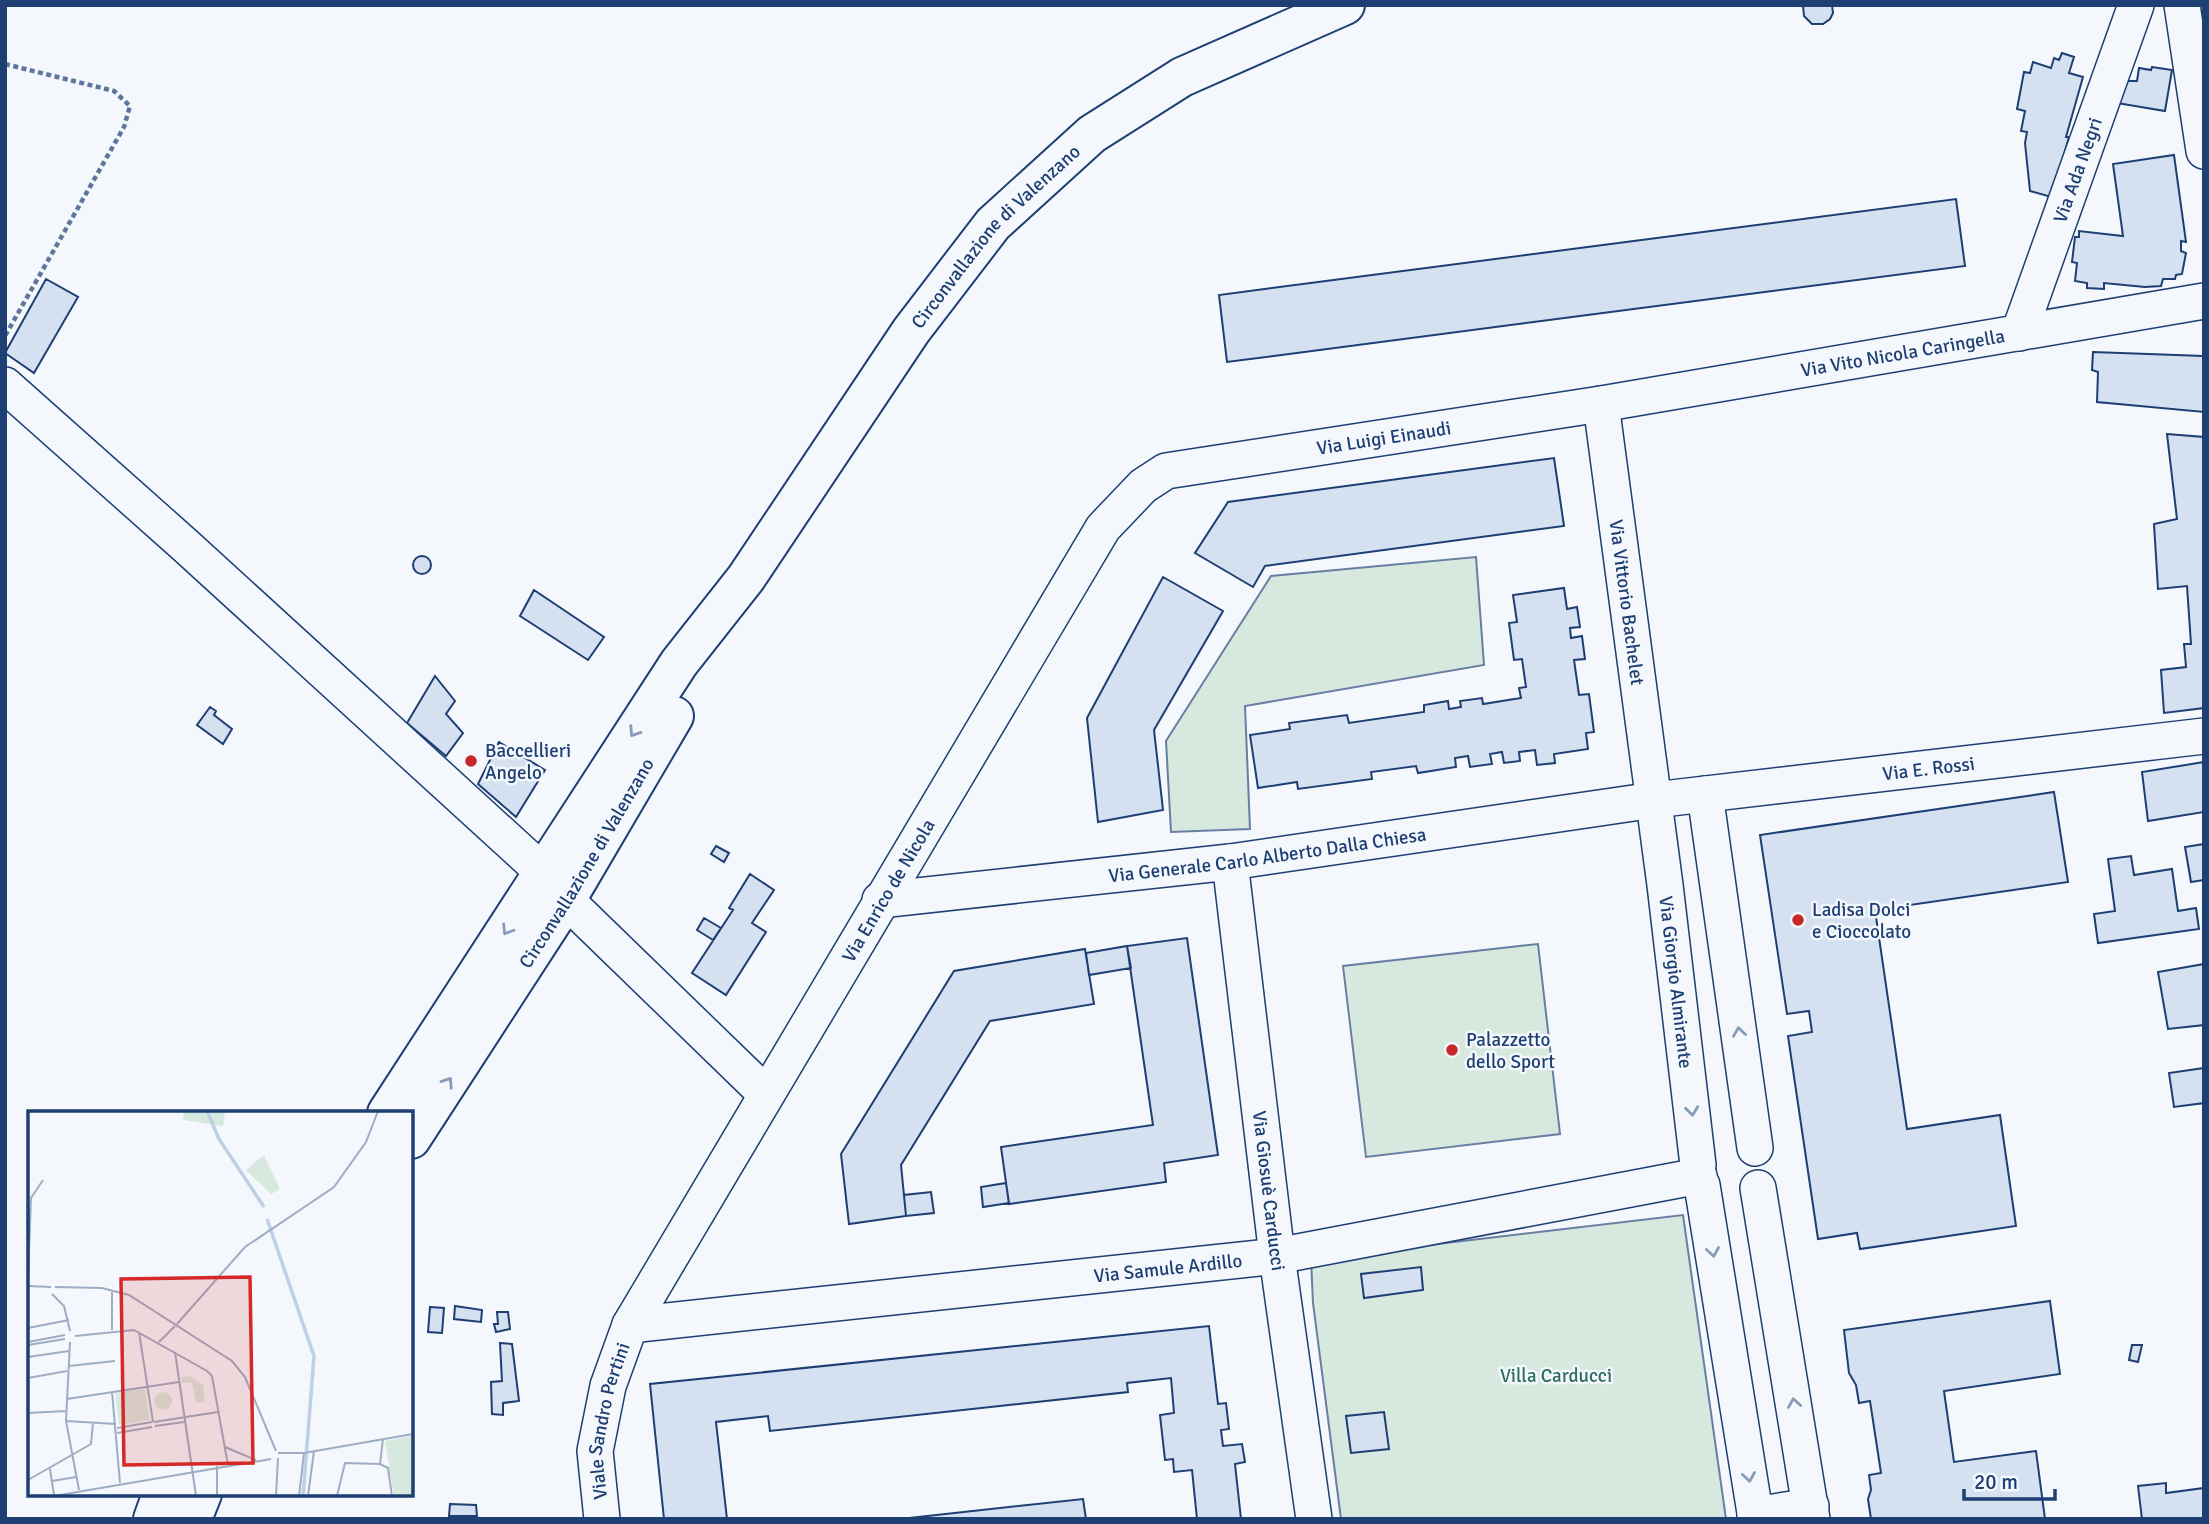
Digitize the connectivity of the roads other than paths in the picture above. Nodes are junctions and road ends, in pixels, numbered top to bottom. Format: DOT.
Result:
graph roads {
  1 [pos="1345,5"];
  2 [pos="2136,5"];
  3 [pos="2182,5"];
  4 [pos="2204,151"];
  5 [pos="2204,301"];
  6 [pos="2019,333"];
  7 [pos="5,384"];
  8 [pos="1601,404"];
  9 [pos="1166,471"];
  10 [pos="2204,736"];
  11 [pos="1705,794"];
  12 [pos="1654,800"];
  13 [pos="1230,862"];
  14 [pos="1718,877"];
  15 [pos="1665,885"];
  16 [pos="555,886"];
  17 [pos="880,900"];
  18 [pos="766,1094"];
  19 [pos="388,1111"];
  20 [pos="413,1135"];
  21 [pos="1755,1148"];
  22 [pos="1700,1175"];
  23 [pos="1758,1188"];
  24 [pos="1277,1256"];
  25 [pos="630,1325"];
  26 [pos="161,1496"];
  27 [pos="201,1496"];
  28 [pos="1812,1512"];
  29 [pos="1756,1517"];
  30 [pos="153,1519"];
  31 [pos="192,1519"];
  32 [pos="602,1519"];
  33 [pos="1314,1519"];
  1 -- 16 [label="main road, Circonvallazione di Valenzano"];
  2 -- 6 [label="street, Via Ada Negri"];
  3 -- 4 [label="street"];
  5 -- 6 [label="street, Via Vito Nicola Caringella"];
  6 -- 8 [label="street, Via Vito Nicola Caringella"];
  7 -- 16 [label="street"];
  8 -- 9 [label="street, Via Luigi Einaudi"];
  8 -- 12 [label="street, Via Vittorio Bachelet"];
  9 -- 17 [label="street, Via Enrico de Nicola"];
  10 -- 11 [label="street, Via E. Rossi"];
  11 -- 12 [label="street, Via E. Rossi"];
  11 -- 14 [label="street"];
  12 -- 13 [label="street, Via Generale Carlo Alberto Dalla Chiesa"];
  12 -- 15 [label="street, Via Giorgio Almirante"];
  13 -- 17 [label="street, Via Generale Carlo Alberto Dalla Chiesa"];
  13 -- 24 [label="street, Via Giosuè Carducci"];
  14 -- 15 [label="street"];
  21 -- 14 [label="street, one-way"];
  15 -- 22 [label="street, Via Giorgio Almirante, one-way"];
  16 -- 18 [label="street"];
  16 -- 19 [label="main road, Circonvallazione di Valenzano, one-way"];
  20 -- 16 [label="main road, Circonvallazione di Valenzano, one-way"];
  17 -- 18 [label="street, Via Enrico de Nicola"];
  18 -- 25 [label="street, Via Enrico de Nicola"];
  21 -- 22 [label="street"];
  21 -- 23 [label="street"];
  22 -- 23 [label="street"];
  22 -- 24 [label="street, Via Samule Ardillo"];
  22 -- 29 [label="street, Via Giorgio Almirante, one-way"];
  28 -- 23 [label="street, one-way"];
  24 -- 25 [label="street, Via Samule Ardillo"];
  24 -- 33 [label="street, Via Giosuè Carducci"];
  25 -- 32 [label="street, Viale Sandro Pertini"];
  26 -- 30 [label="main road"];
  27 -- 31 [label="main road"];
  28 -- 29 [label="street"];
}
